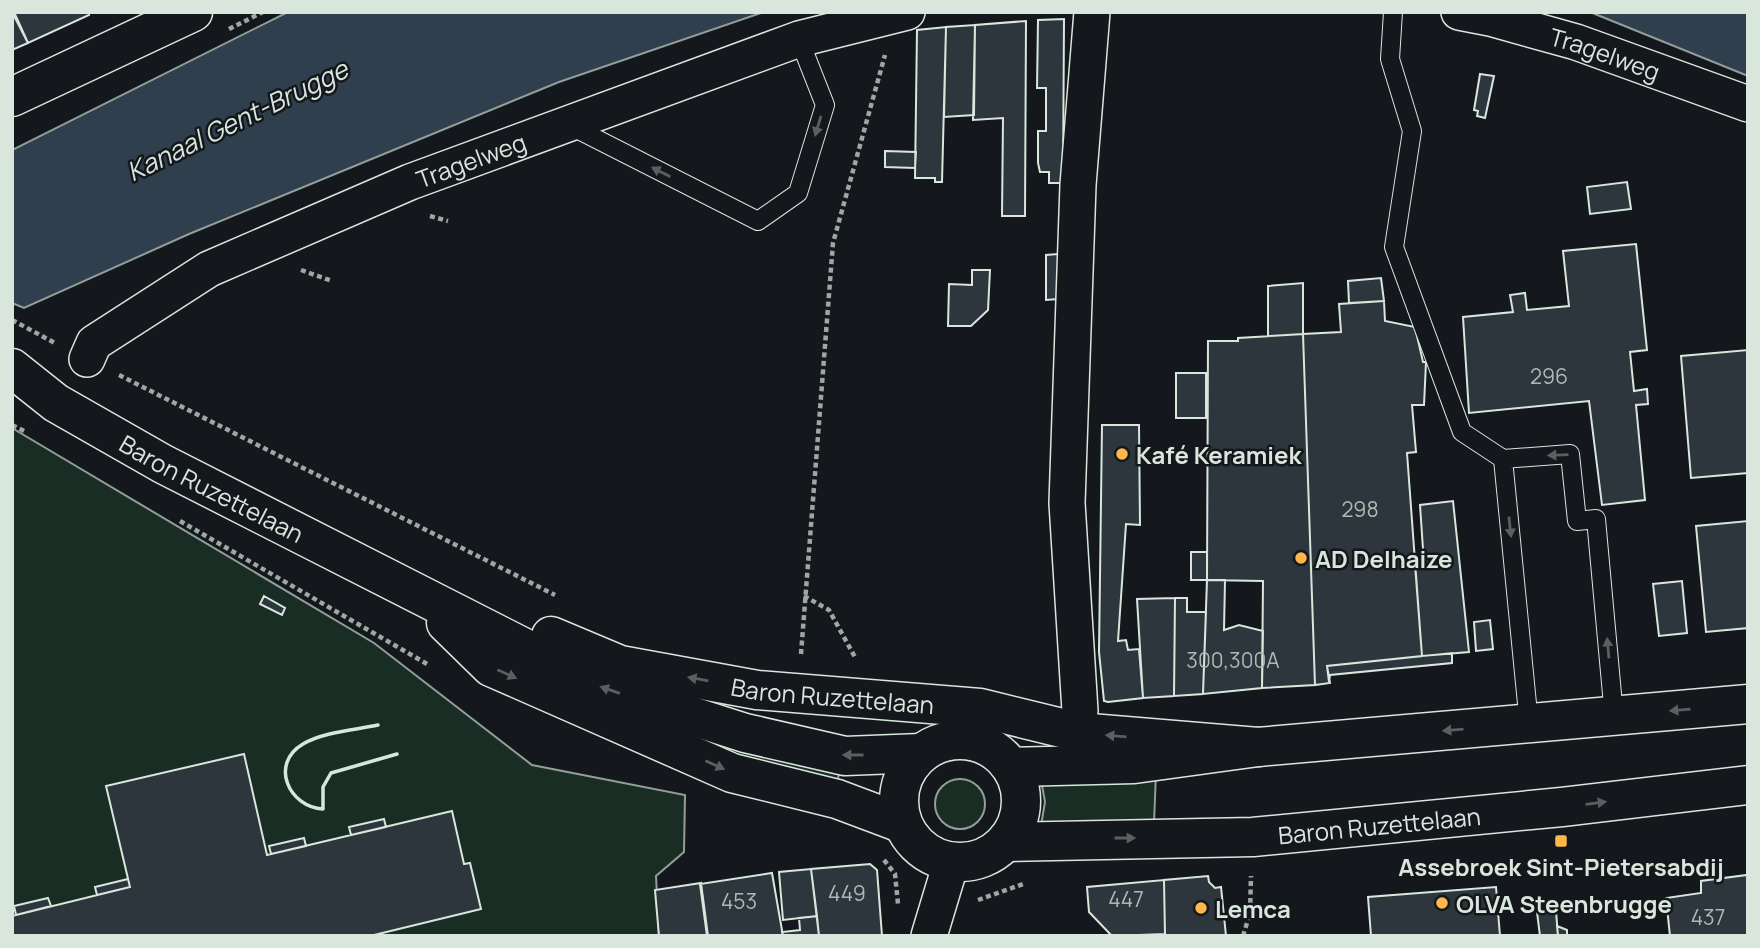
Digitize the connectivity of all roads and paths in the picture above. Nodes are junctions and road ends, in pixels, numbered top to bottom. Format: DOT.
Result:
graph roads {
  1 [pos="193,12"];
  2 [pos="1092,12"];
  3 [pos="1393,12"];
  4 [pos="1459,12"];
  5 [pos="896,14"];
  6 [pos="799,39"];
  7 [pos="12,97"];
  8 [pos="1748,104"];
  9 [pos="564,123"];
  10 [pos="12,320"];
  11 [pos="87,359"];
  12 [pos="13,370"];
  13 [pos="1503,459"];
  14 [pos="804,596"];
  15 [pos="419,597"];
  16 [pos="566,601"];
  17 [pos="800,664"];
  18 [pos="862,670"];
  19 [pos="1748,704"];
  20 [pos="1080,710"];
  21 [pos="1614,716"];
  22 [pos="1529,724"];
  23 [pos="1258,747"];
  24 [pos="921,752"];
  25 [pos="1011,767"];
  26 [pos="1748,785"];
  27 [pos="901,822"];
  28 [pos="1007,842"];
  29 [pos="1252,847"];
  30 [pos="878,852"];
  31 [pos="951,863"];
  32 [pos="1028,883"];
  33 [pos="975,902"];
  34 [pos="898,910"];
  35 [pos="929,936"];
  36 [pos="1243,936"];
  1 -- 7 [label="main road"];
  2 -- 20 [label="street"];
  3 -- 13 [label="lane"];
  4 -- 8 [label="street, Tragelweg"];
  5 -- 6 [label="street, Tragelweg"];
  5 -- 14 [label="path"];
  6 -- 9 [label="street, Tragelweg"];
  6 -- 9 [label="lane, one-way"];
  9 -- 11 [label="street, Tragelweg"];
  10 -- 11 [label="path"];
  11 -- 16 [label="path"];
  12 -- 15 [label="main road, Baron Ruzettelaan"];
  21 -- 13 [label="lane, one-way"];
  13 -- 22 [label="lane, one-way"];
  14 -- 17 [label="path"];
  14 -- 18 [label="path"];
  23 -- 15 [label="main road, Baron Ruzettelaan, one-way"];
  24 -- 15 [label="main road, Baron Ruzettelaan, one-way"];
  15 -- 27 [label="main road, Baron Ruzettelaan, one-way"];
  19 -- 21 [label="main road, Baron Ruzettelaan, one-way"];
  21 -- 22 [label="main road, Baron Ruzettelaan"];
  22 -- 23 [label="main road, Baron Ruzettelaan, one-way"];
  23 -- 25 [label="main road, Baron Ruzettelaan"];
  24 -- 25 [label="main road"];
  24 -- 27 [label="main road"];
  25 -- 28 [label="main road"];
  29 -- 26 [label="main road, Baron Ruzettelaan, one-way"];
  27 -- 31 [label="main road"];
  28 -- 29 [label="main road, Baron Ruzettelaan, one-way"];
  28 -- 31 [label="main road"];
  29 -- 36 [label="path"];
  30 -- 34 [label="path"];
  31 -- 35 [label="street"];
  32 -- 33 [label="path"];
}
